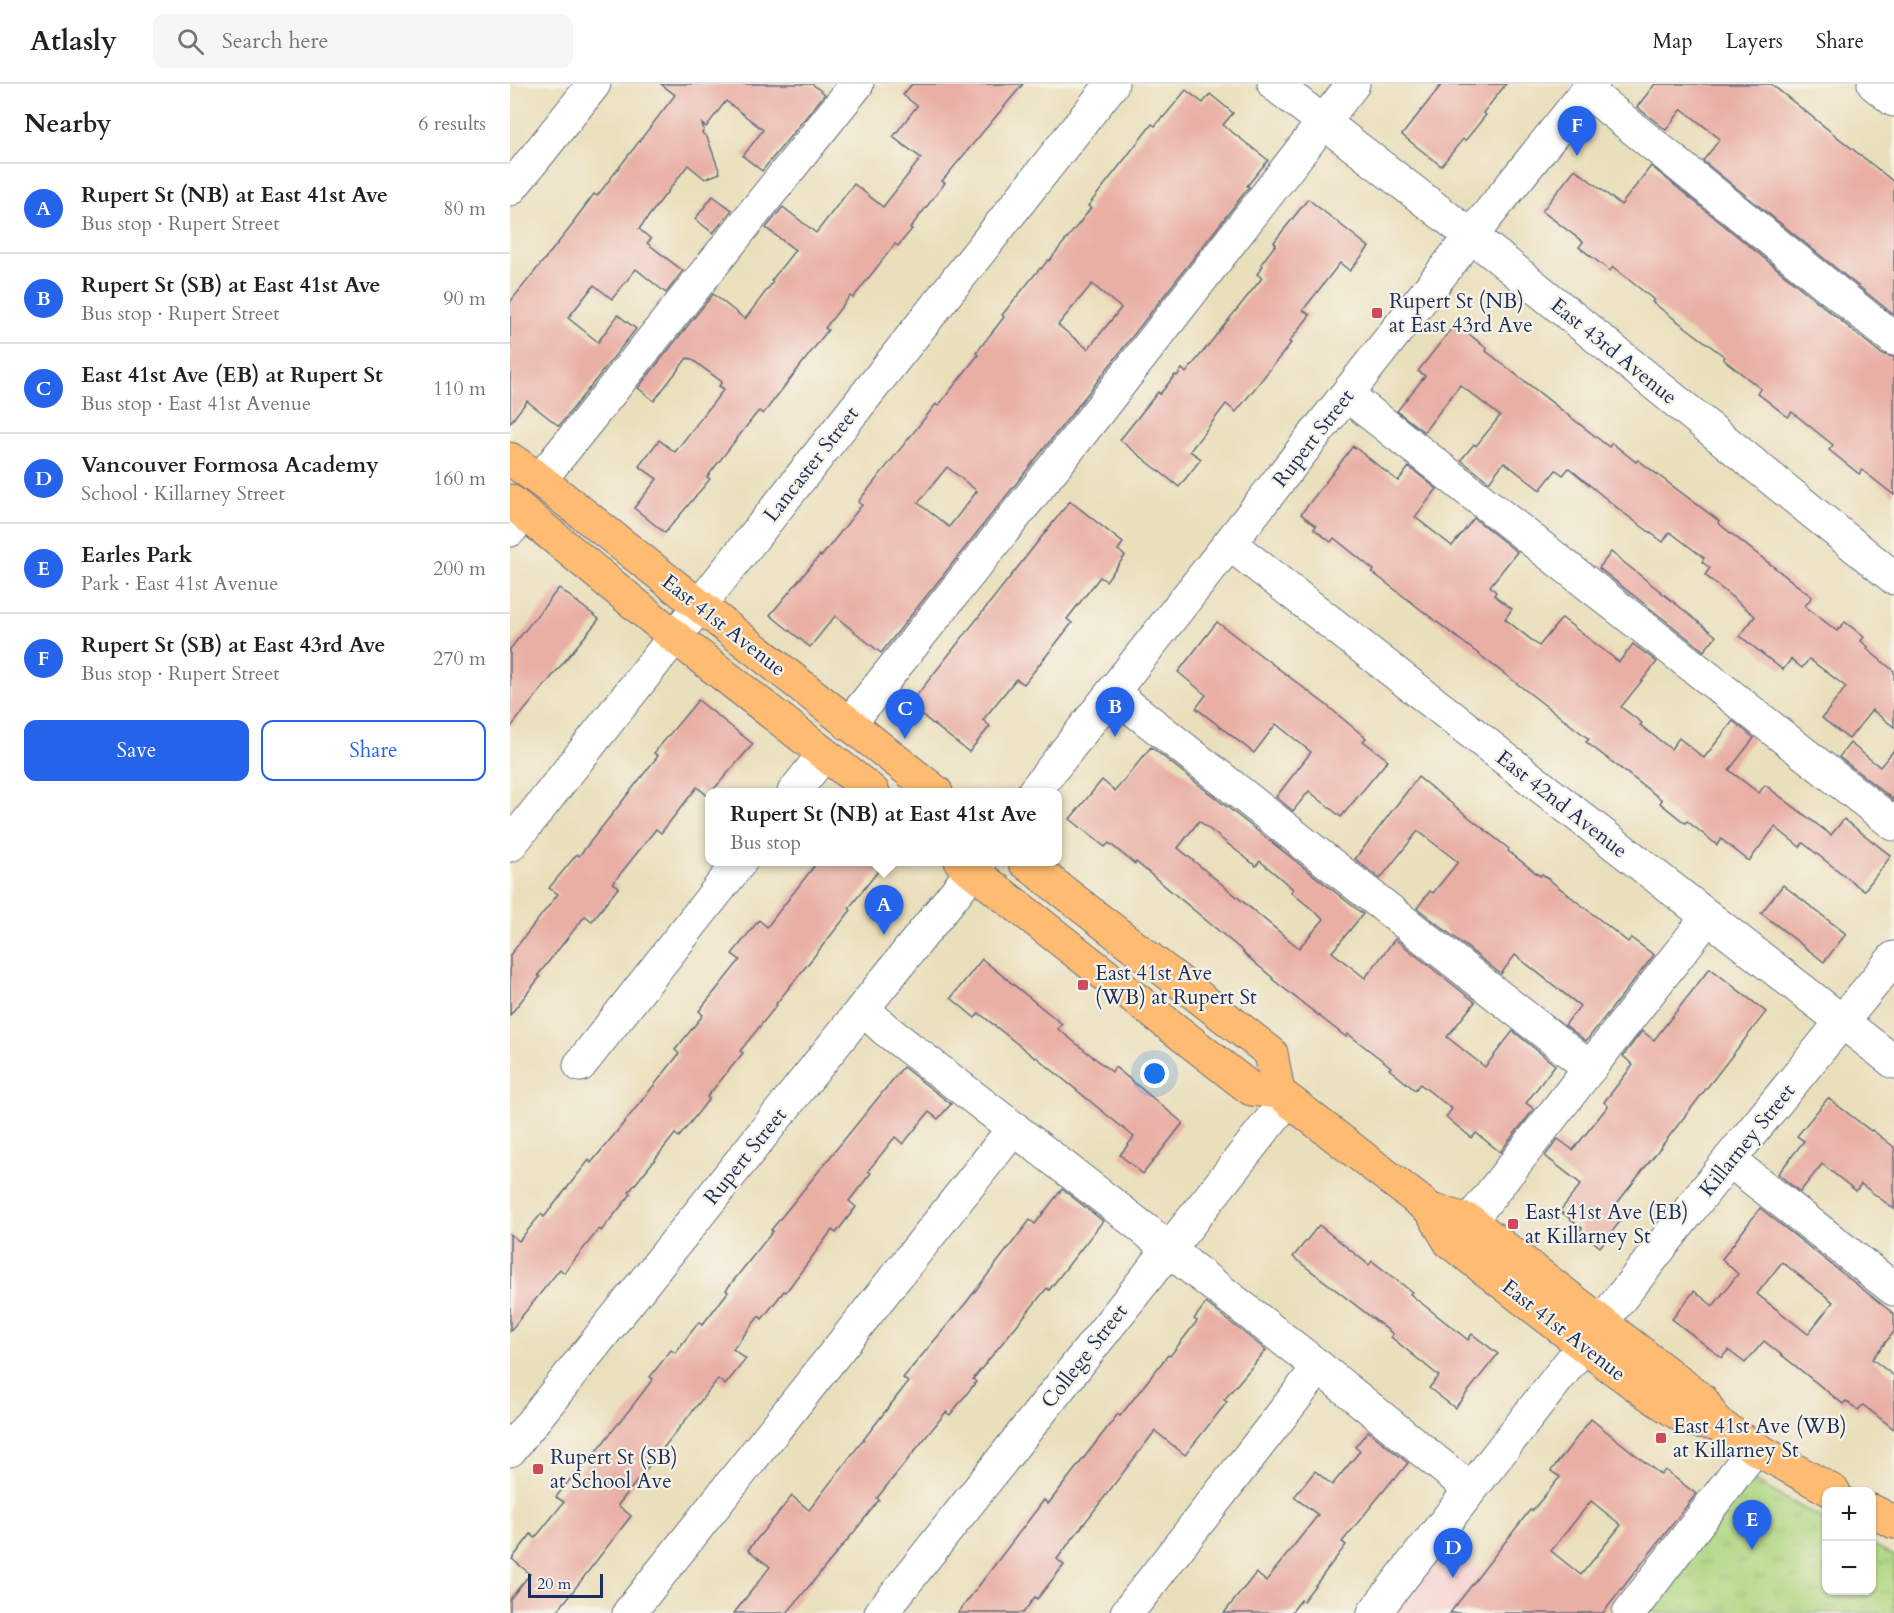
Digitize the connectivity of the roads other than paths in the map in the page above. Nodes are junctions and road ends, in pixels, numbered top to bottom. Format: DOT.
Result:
graph roads {
  1 [pos="594,84"];
  2 [pos="858,84"];
  3 [pos="1112,84"];
  4 [pos="1274,84"];
  5 [pos="1353,84"];
  6 [pos="1874,84"];
  7 [pos="1590,88"];
  8 [pos="1894,99"];
  9 [pos="1323,122"];
  10 [pos="510,189"];
  11 [pos="1471,236"];
  12 [pos="1894,339"];
  13 [pos="1347,395"];
  14 [pos="510,459"];
  15 [pos="540,480"];
  16 [pos="515,514"];
  17 [pos="1230,544"];
  18 [pos="1894,578"];
  19 [pos="699,605"];
  20 [pos="675,637"];
  21 [pos="1113,693"];
  22 [pos="849,724"];
  23 [pos="824,754"];
  24 [pos="797,788"];
  25 [pos="868,788"];
  26 [pos="931,788"];
  27 [pos="1037,788"];
  28 [pos="1894,824"];
  29 [pos="510,845"];
  30 [pos="736,866"];
  31 [pos="970,866"];
  32 [pos="972,866"];
  33 [pos="1031,866"];
  34 [pos="1707,918"];
  35 [pos="1894,958"];
  36 [pos="863,1009"];
  37 [pos="1843,1022"];
  38 [pos="1894,1062"];
  39 [pos="580,1065"];
  40 [pos="1590,1068"];
  41 [pos="1282,1096"];
  42 [pos="1014,1128"];
  43 [pos="1729,1160"];
  44 [pos="1431,1210"];
  45 [pos="1470,1221"];
  46 [pos="1169,1249"];
  47 [pos="1894,1289"];
  48 [pos="1592,1334"];
  49 [pos="1319,1366"];
  50 [pos="1755,1448"];
  51 [pos="510,1450"];
  52 [pos="1827,1487"];
  53 [pos="1470,1489"];
  54 [pos="1876,1513"];
  55 [pos="1894,1522"];
  56 [pos="629,1613"];
  57 [pos="881,1613"];
  58 [pos="1127,1613"];
  59 [pos="1374,1613"];
  60 [pos="1629,1613"];
  1 -- 10 [label="street"];
  2 -- 15 [label="street"];
  3 -- 19 [label="street, Lancaster Street"];
  4 -- 9 [label="street, East 43rd Avenue"];
  5 -- 9 [label="street"];
  6 -- 8 [label="street"];
  7 -- 11 [label="street, Rupert Street"];
  7 -- 12 [label="street"];
  9 -- 11 [label="street, East 43rd Avenue"];
  9 -- 22 [label="street"];
  11 -- 13 [label="street, Rupert Street"];
  11 -- 18 [label="street, East 43rd Avenue"];
  13 -- 17 [label="street, Rupert Street"];
  13 -- 28 [label="street"];
  14 -- 15 [label="main road, East 41st Avenue"];
  15 -- 19 [label="main road, East 41st Avenue"];
  16 -- 20 [label="main road, East 41st Avenue"];
  17 -- 21 [label="street, Rupert Street"];
  17 -- 34 [label="street, East 42nd Avenue"];
  19 -- 20 [label="street, Lancaster Street"];
  19 -- 22 [label="main road, East 41st Avenue"];
  20 -- 23 [label="main road, East 41st Avenue"];
  20 -- 29 [label="street, Lancaster Street"];
  21 -- 27 [label="street, Rupert Street"];
  21 -- 40 [label="street"];
  22 -- 26 [label="main road, East 41st Avenue"];
  23 -- 24 [label="street"];
  23 -- 25 [label="main road, East 41st Avenue"];
  30 -- 39 [label="street"];
  31 -- 36 [label="street, Rupert Street"];
  32 -- 41 [label="main road, East 41st Avenue"];
  33 -- 41 [label="main road"];
  34 -- 37 [label="street, East 42nd Avenue"];
  34 -- 40 [label="street"];
  35 -- 37 [label="street, Killarney Street"];
  36 -- 42 [label="street"];
  36 -- 51 [label="street, Rupert Street"];
  37 -- 38 [label="street, East 42nd Avenue"];
  37 -- 43 [label="street, Killarney Street"];
  40 -- 45 [label="street"];
  41 -- 44 [label="main road, East 41st Avenue"];
  41 -- 46 [label="street, College Street"];
  42 -- 46 [label="street"];
  42 -- 56 [label="street"];
  43 -- 47 [label="street"];
  43 -- 48 [label="street, Killarney Street"];
  44 -- 45 [label="main road, East 41st Avenue"];
  44 -- 48 [label="main road, East 41st Avenue"];
  45 -- 48 [label="main road, East 41st Avenue"];
  46 -- 49 [label="street"];
  46 -- 57 [label="street, College Street"];
  48 -- 50 [label="main road, East 41st Avenue"];
  48 -- 53 [label="street, Killarney Street"];
  49 -- 53 [label="street"];
  49 -- 58 [label="street"];
  50 -- 52 [label="main road, East 41st Avenue"];
  50 -- 60 [label="street"];
  53 -- 59 [label="street, Killarney Street"];
  54 -- 55 [label="main road"];
}
